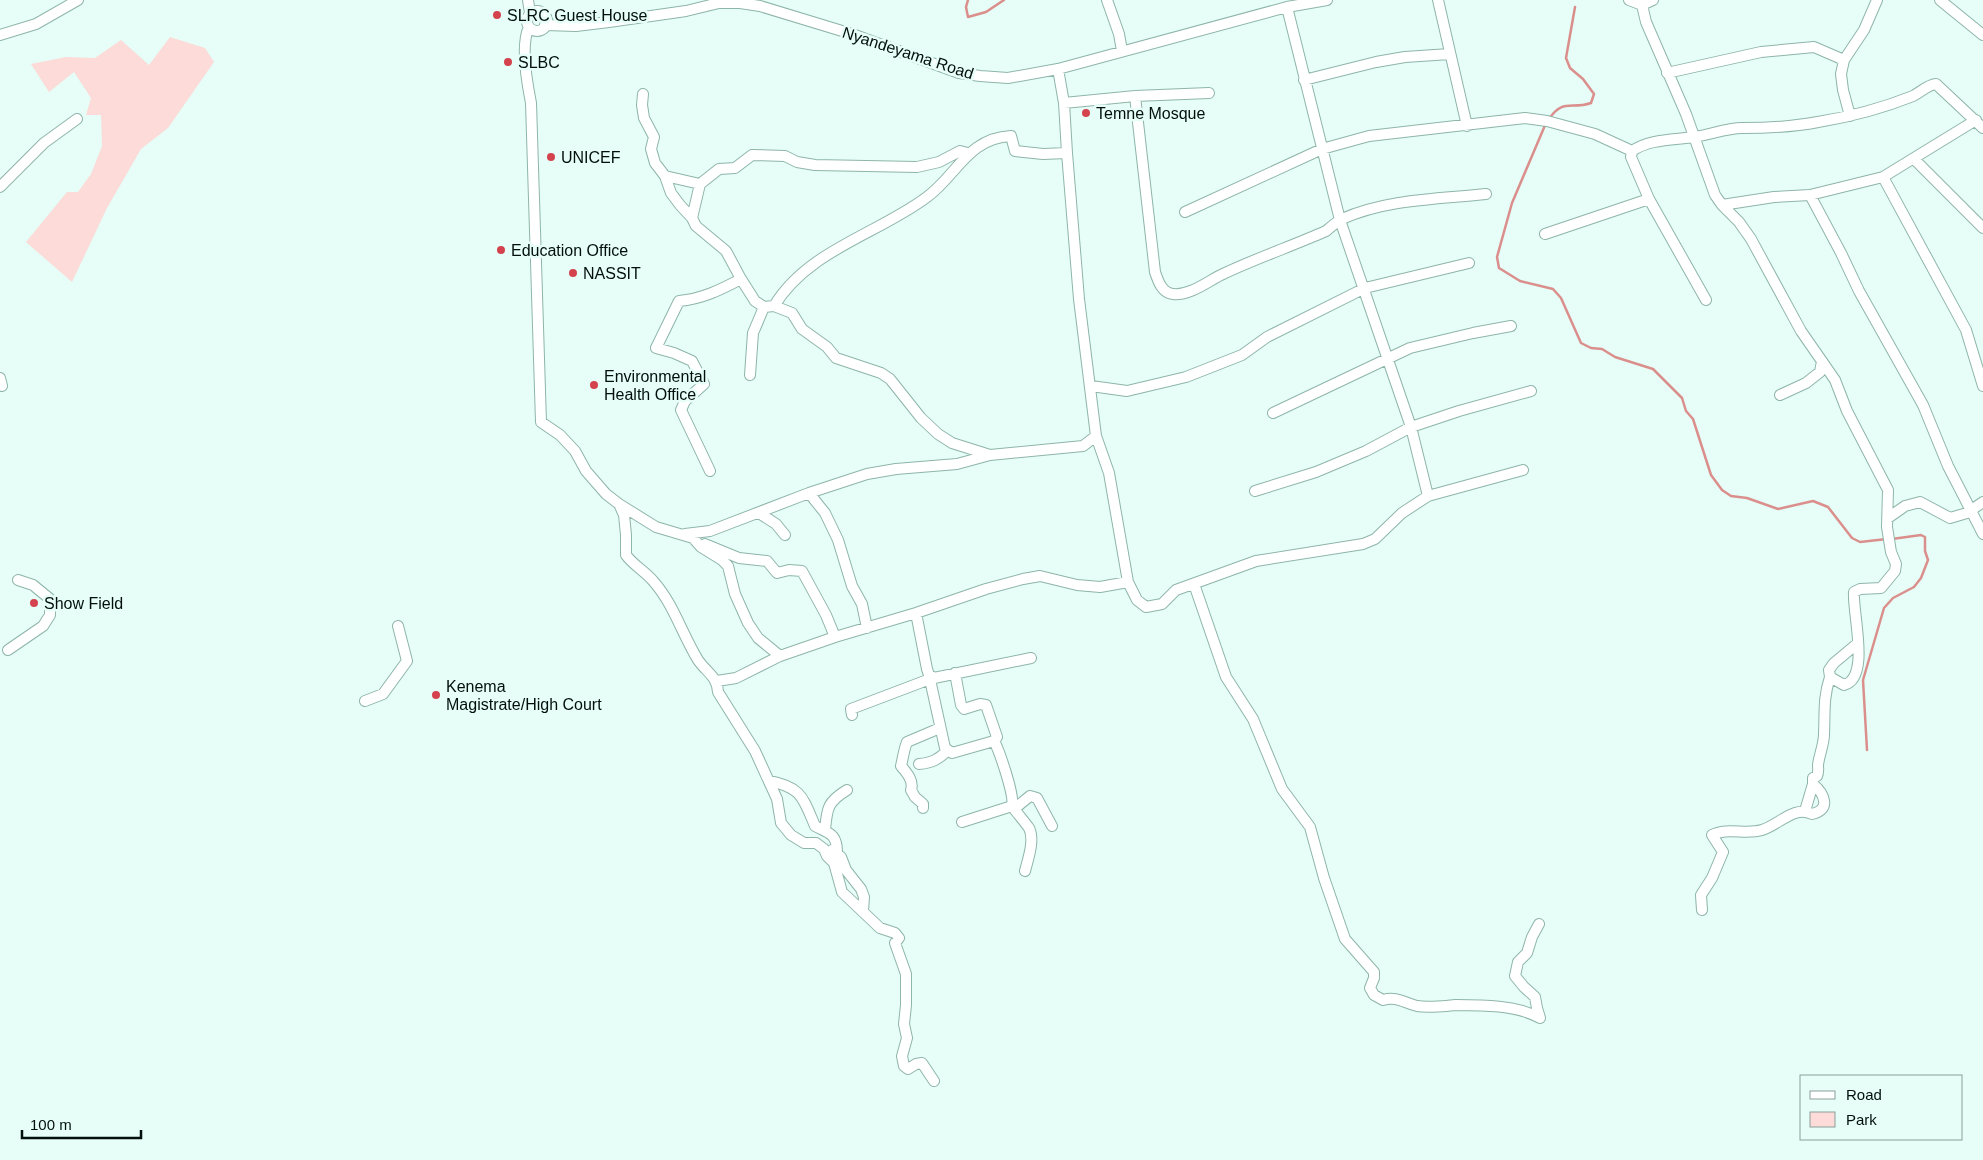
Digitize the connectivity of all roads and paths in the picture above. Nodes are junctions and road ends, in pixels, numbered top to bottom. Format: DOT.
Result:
graph roads {
  1 [pos="78,0"];
  2 [pos="528,0"];
  3 [pos="1107,0"];
  4 [pos="1327,0"];
  5 [pos="1438,0"];
  6 [pos="1629,0"];
  7 [pos="1653,0"];
  8 [pos="1877,0"];
  9 [pos="1940,0"];
  10 [pos="1642,5"];
  11 [pos="1287,7"];
  12 [pos="530,13"];
  13 [pos="545,25"];
  14 [pos="529,27"];
  15 [pos="0,35"];
  16 [pos="1983,35"];
  17 [pos="1122,51"];
  18 [pos="1450,54"];
  19 [pos="1844,60"];
  20 [pos="1058,68"];
  21 [pos="1667,73"];
  22 [pos="1304,80"];
  23 [pos="1210,93"];
  24 [pos="643,94"];
  25 [pos="1134,96"];
  26 [pos="1064,103"];
  27 [pos="1850,116"];
  28 [pos="77,119"];
  29 [pos="1980,124"];
  30 [pos="1467,126"];
  31 [pos="1695,137"];
  32 [pos="1322,149"];
  33 [pos="1632,151"];
  34 [pos="968,153"];
  35 [pos="1067,153"];
  36 [pos="1914,159"];
  37 [pos="664,176"];
  38 [pos="1883,178"];
  39 [pos="1,182"];
  40 [pos="700,184"];
  41 [pos="1486,194"];
  42 [pos="1810,195"];
  43 [pos="1650,199"];
  44 [pos="1722,205"];
  45 [pos="1185,212"];
  46 [pos="692,218"];
  47 [pos="1340,220"];
  48 [pos="1983,228"];
  49 [pos="1545,234"];
  50 [pos="1469,263"];
  51 [pos="741,279"];
  52 [pos="1364,288"];
  53 [pos="1706,300"];
  54 [pos="769,306"];
  55 [pos="1511,326"];
  56 [pos="1387,359"];
  57 [pos="1822,361"];
  58 [pos="750,376"];
  59 [pos="1091,386"];
  60 [pos="1983,386"];
  61 [pos="1531,391"];
  62 [pos="1780,395"];
  63 [pos="1273,413"];
  64 [pos="1411,427"];
  65 [pos="1096,436"];
  66 [pos="990,454"];
  67 [pos="1522,470"];
  68 [pos="710,471"];
  69 [pos="1255,491"];
  70 [pos="809,492"];
  71 [pos="1428,496"];
  72 [pos="1983,502"];
  73 [pos="619,504"];
  74 [pos="773,507"];
  75 [pos="1971,510"];
  76 [pos="759,512"];
  77 [pos="1888,518"];
  78 [pos="774,523"];
  79 [pos="682,534"];
  80 [pos="785,534"];
  81 [pos="1983,534"];
  82 [pos="693,538"];
  83 [pos="18,580"];
  84 [pos="1128,582"];
  85 [pos="1194,584"];
  86 [pos="916,613"];
  87 [pos="398,626"];
  88 [pos="867,628"];
  89 [pos="835,637"];
  90 [pos="1858,643"];
  91 [pos="8,650"];
  92 [pos="780,656"];
  93 [pos="1031,658"];
  94 [pos="955,674"];
  95 [pos="1830,676"];
  96 [pos="929,677"];
  97 [pos="718,681"];
  98 [pos="365,701"];
  99 [pos="852,714"];
  100 [pos="940,728"];
  101 [pos="994,741"];
  102 [pos="948,750"];
  103 [pos="919,764"];
  104 [pos="769,781"];
  105 [pos="1813,784"];
  106 [pos="847,790"];
  107 [pos="1012,806"];
  108 [pos="923,808"];
  109 [pos="1805,811"];
  110 [pos="962,822"];
  111 [pos="1052,826"];
  112 [pos="825,830"];
  113 [pos="824,849"];
  114 [pos="837,852"];
  115 [pos="1024,871"];
  116 [pos="1702,910"];
  117 [pos="862,911"];
  118 [pos="1540,924"];
  119 [pos="934,1081"];
  1 -- 15 [label="street"];
  2 -- 12 [label="street"];
  3 -- 17 [label="street"];
  4 -- 11 [label="street, Nyandeyama Road"];
  5 -- 18 [label="street"];
  6 -- 10 [label="street"];
  7 -- 10 [label="street"];
  8 -- 19 [label="street"];
  9 -- 16 [label="street"];
  10 -- 21 [label="street"];
  11 -- 17 [label="street, Nyandeyama Road"];
  11 -- 22 [label="street"];
  12 -- 13 [label="street"];
  12 -- 14 [label="street"];
  13 -- 14 [label="street"];
  13 -- 20 [label="street, Nyandeyama Road"];
  14 -- 73 [label="street"];
  17 -- 20 [label="street, Nyandeyama Road"];
  18 -- 22 [label="street"];
  18 -- 30 [label="street"];
  19 -- 21 [label="street"];
  19 -- 27 [label="street"];
  20 -- 26 [label="street"];
  21 -- 31 [label="street"];
  22 -- 32 [label="street"];
  23 -- 25 [label="street"];
  24 -- 37 [label="street"];
  25 -- 26 [label="street"];
  25 -- 47 [label="street"];
  26 -- 35 [label="street"];
  27 -- 29 [label="street"];
  27 -- 31 [label="street"];
  28 -- 39 [label="street"];
  29 -- 36 [label="street"];
  30 -- 32 [label="street"];
  30 -- 33 [label="street"];
  31 -- 33 [label="street"];
  31 -- 44 [label="street"];
  32 -- 45 [label="street"];
  32 -- 47 [label="street"];
  33 -- 43 [label="street"];
  34 -- 35 [label="street"];
  34 -- 40 [label="street"];
  34 -- 54 [label="street"];
  35 -- 59 [label="street"];
  36 -- 38 [label="street"];
  36 -- 48 [label="street"];
  37 -- 40 [label="street"];
  37 -- 46 [label="street"];
  38 -- 42 [label="street"];
  38 -- 60 [label="street"];
  40 -- 46 [label="street"];
  41 -- 47 [label="street"];
  42 -- 44 [label="street"];
  42 -- 75 [label="street"];
  43 -- 49 [label="street"];
  43 -- 53 [label="street"];
  44 -- 57 [label="street"];
  46 -- 51 [label="street"];
  47 -- 52 [label="street"];
  50 -- 52 [label="street"];
  51 -- 54 [label="street"];
  51 -- 68 [label="street"];
  52 -- 56 [label="street"];
  52 -- 59 [label="street"];
  54 -- 58 [label="street"];
  54 -- 66 [label="street"];
  55 -- 56 [label="street"];
  56 -- 63 [label="street"];
  56 -- 64 [label="street"];
  57 -- 62 [label="street"];
  57 -- 77 [label="street"];
  59 -- 65 [label="street"];
  61 -- 64 [label="street"];
  64 -- 69 [label="street"];
  64 -- 71 [label="street"];
  65 -- 66 [label="street"];
  65 -- 84 [label="street"];
  66 -- 70 [label="street"];
  67 -- 71 [label="street"];
  70 -- 74 [label="street"];
  70 -- 88 [label="street"];
  71 -- 85 [label="street"];
  72 -- 75 [label="street"];
  73 -- 79 [label="street"];
  73 -- 97 [label="street"];
  74 -- 76 [label="street"];
  74 -- 78 [label="street"];
  75 -- 77 [label="street"];
  75 -- 81 [label="street"];
  76 -- 78 [label="street"];
  76 -- 79 [label="street"];
  77 -- 90 [label="street"];
  78 -- 80 [label="street"];
  79 -- 82 [label="street"];
  82 -- 89 [label="street"];
  82 -- 92 [label="street"];
  83 -- 91 [label="street"];
  84 -- 85 [label="street"];
  84 -- 86 [label="street"];
  85 -- 118 [label="street"];
  86 -- 88 [label="street"];
  86 -- 96 [label="street"];
  87 -- 98 [label="street"];
  88 -- 89 [label="street"];
  89 -- 92 [label="street"];
  90 -- 95 [label="street"];
  90 -- 95 [label="street"];
  92 -- 97 [label="street"];
  93 -- 94 [label="street"];
  94 -- 96 [label="street"];
  94 -- 101 [label="street"];
  95 -- 105 [label="street"];
  96 -- 99 [label="street"];
  96 -- 100 [label="street"];
  97 -- 104 [label="street"];
  100 -- 102 [label="street"];
  100 -- 108 [label="street"];
  101 -- 102 [label="street"];
  101 -- 107 [label="street"];
  102 -- 103 [label="street"];
  104 -- 112 [label="street"];
  104 -- 113 [label="street"];
  105 -- 109 [label="street"];
  105 -- 109 [label="street"];
  106 -- 112 [label="street"];
  107 -- 110 [label="street"];
  107 -- 111 [label="street"];
  107 -- 115 [label="street"];
  109 -- 116 [label="street"];
  112 -- 114 [label="street"];
  113 -- 114 [label="street"];
  113 -- 117 [label="street"];
  114 -- 117 [label="street"];
  117 -- 119 [label="street"];
}
